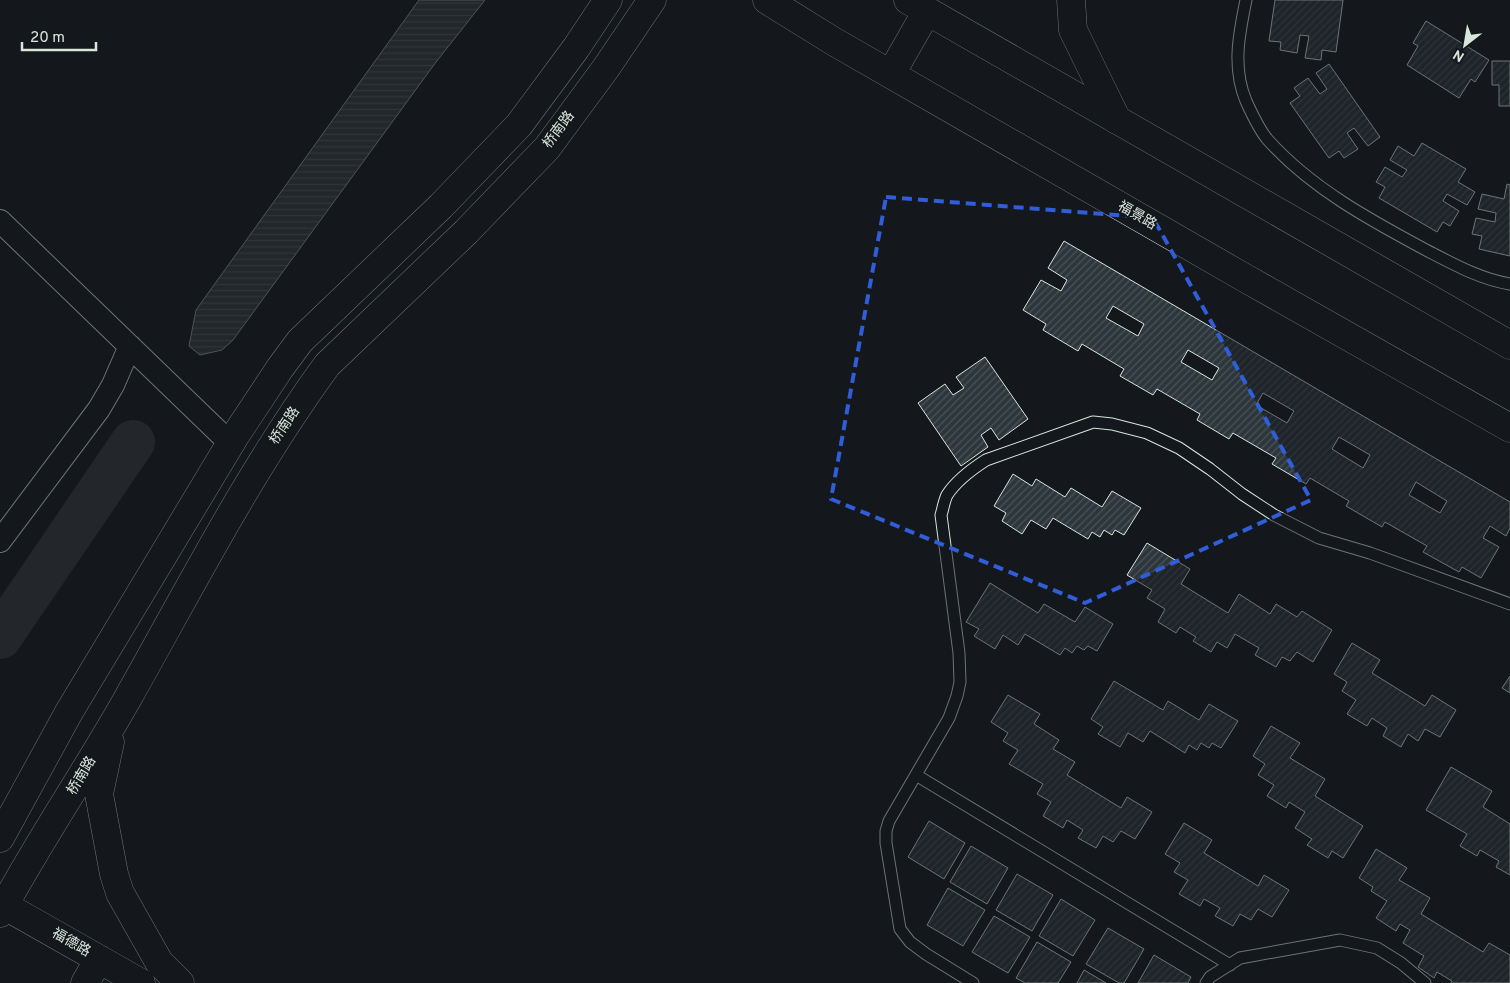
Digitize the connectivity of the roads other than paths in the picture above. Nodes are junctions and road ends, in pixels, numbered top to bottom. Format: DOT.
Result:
graph roads {
  1 [pos="608,0"];
  2 [pos="652,0"];
  3 [pos="767,0"];
  4 [pos="1071,0"];
  5 [pos="1246,0"];
  6 [pos="918,6"];
  7 [pos="891,74"];
  8 [pos="1117,120"];
  9 [pos="0,222"];
  10 [pos="1510,284"];
  11 [pos="1510,345"];
  12 [pos="130,346"];
  13 [pos="1510,428"];
  14 [pos="230,443"];
  15 [pos="0,541"];
  16 [pos="1508,600"];
  17 [pos="114,722"];
  18 [pos="916,775"];
  19 [pos="0,838"];
  20 [pos="1,907"];
  21 [pos="99,959"];
  22 [pos="1230,964"];
  23 [pos="85,983"];
  24 [pos="141,983"];
  25 [pos="180,983"];
  26 [pos="972,983"];
  27 [pos="1206,983"];
  28 [pos="1425,983"];
  1 -- 14 [label="main road"];
  2 -- 17 [label="main road, 桥南路"];
  3 -- 7 [label="main road, 福景路"];
  4 -- 8 [label="main road"];
  5 -- 10 [label="lane"];
  6 -- 7 [label="main road"];
  6 -- 8 [label="main road"];
  7 -- 13 [label="main road, 福景路"];
  8 -- 11 [label="main road"];
  9 -- 12 [label="street"];
  12 -- 14 [label="street"];
  12 -- 15 [label="street"];
  14 -- 19 [label="main road"];
  16 -- 18 [label="lane"];
  17 -- 20 [label="main road, 桥南路"];
  17 -- 25 [label="main road"];
  18 -- 22 [label="lane"];
  18 -- 26 [label="lane"];
  20 -- 21 [label="main road, 福德路"];
  21 -- 23 [label="main road"];
  21 -- 24 [label="main road, 福德路"];
  22 -- 27 [label="lane"];
  22 -- 28 [label="lane"];
}
